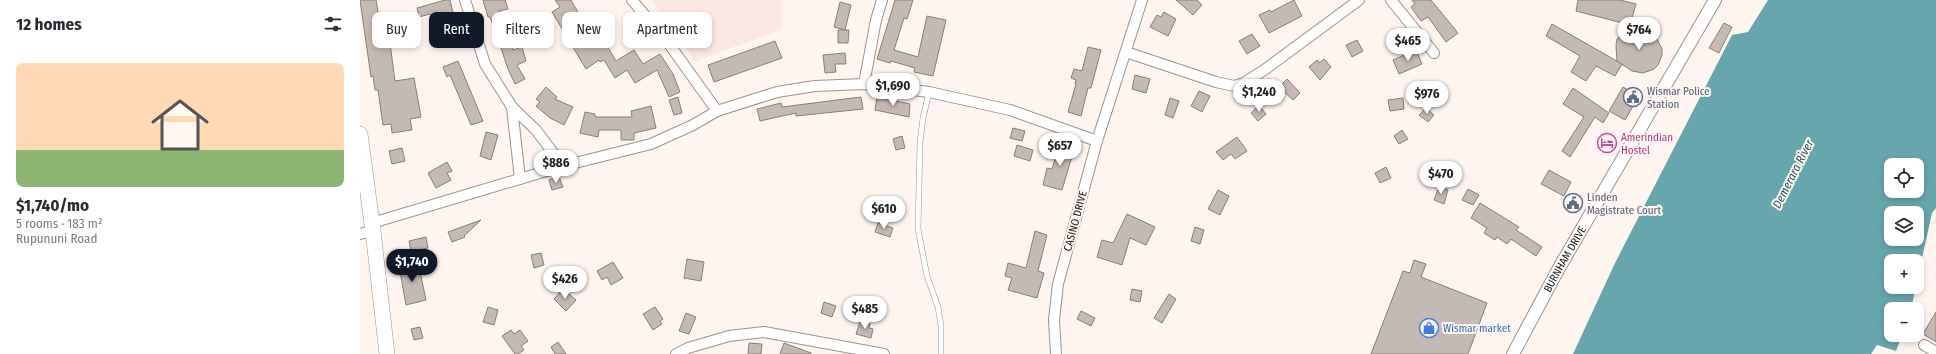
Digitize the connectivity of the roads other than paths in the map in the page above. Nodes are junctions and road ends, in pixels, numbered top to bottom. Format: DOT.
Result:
graph roads {
  1 [pos="464,0"];
  2 [pos="632,0"];
  3 [pos="882,0"];
  4 [pos="1142,0"];
  5 [pos="1359,0"];
  6 [pos="1391,0"];
  7 [pos="1715,0"];
  8 [pos="1126,52"];
  9 [pos="1434,53"];
  10 [pos="864,84"];
  11 [pos="929,92"];
  12 [pos="512,107"];
  13 [pos="717,111"];
  14 [pos="360,134"];
  15 [pos="1096,141"];
  16 [pos="563,166"];
  17 [pos="520,179"];
  18 [pos="369,229"];
  19 [pos="1924,345"];
  20 [pos="1936,352"];
  21 [pos="387,354"];
  22 [pos="676,354"];
  23 [pos="884,354"];
  24 [pos="941,354"];
  25 [pos="1056,354"];
  26 [pos="1513,354"];
  1 -- 12 [label="street"];
  2 -- 13 [label="street"];
  3 -- 10 [label="street"];
  4 -- 8 [label="street, CASINO DRIVE"];
  5 -- 8 [label="street"];
  6 -- 9 [label="street"];
  7 -- 26 [label="street, BURNHAM DRIVE"];
  8 -- 15 [label="street, CASINO DRIVE"];
  10 -- 11 [label="street"];
  10 -- 13 [label="street"];
  11 -- 15 [label="street"];
  11 -- 24 [label="lane"];
  12 -- 16 [label="street"];
  12 -- 17 [label="street"];
  13 -- 16 [label="street"];
  14 -- 18 [label="main road"];
  15 -- 25 [label="street, CASINO DRIVE"];
  16 -- 17 [label="street"];
  17 -- 18 [label="street"];
  18 -- 21 [label="main road"];
  19 -- 20 [label="street"];
  22 -- 23 [label="street"];
}
